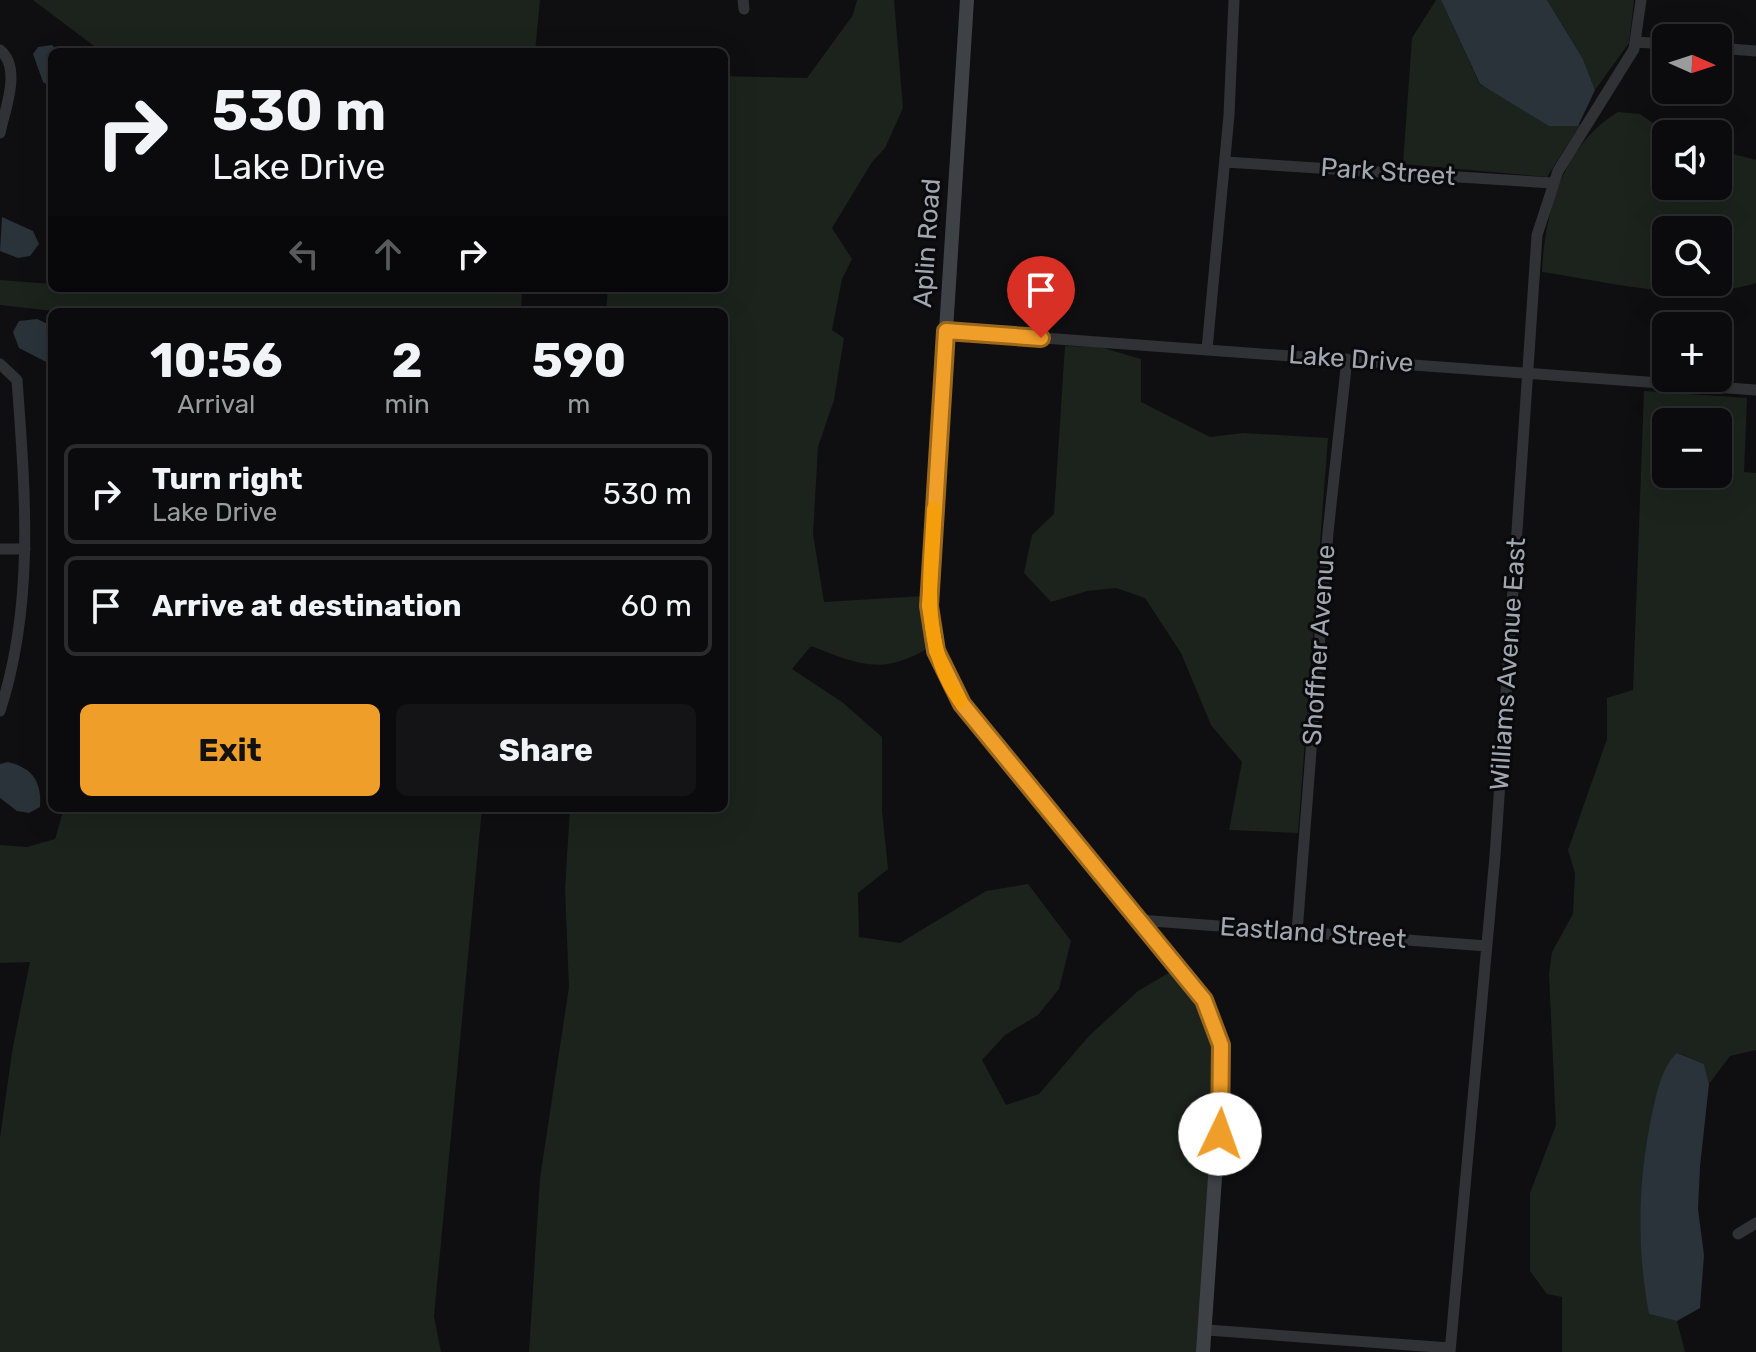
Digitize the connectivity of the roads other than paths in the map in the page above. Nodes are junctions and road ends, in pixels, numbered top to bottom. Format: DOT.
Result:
graph roads {
  1 [pos="967,0"];
  2 [pos="1234,0"];
  3 [pos="1641,0"];
  4 [pos="1636,42"];
  5 [pos="1652,43"];
  6 [pos="1732,49"];
  7 [pos="0,50"];
  8 [pos="1756,51"];
  9 [pos="0,133"];
  10 [pos="1225,162"];
  11 [pos="1552,183"];
  12 [pos="946,331"];
  13 [pos="1207,349"];
  14 [pos="1347,359"];
  15 [pos="0,364"];
  16 [pos="1529,371"];
  17 [pos="1756,390"];
  18 [pos="0,549"];
  19 [pos="25,549"];
  20 [pos="0,711"];
  21 [pos="1139,920"];
  22 [pos="1297,932"];
  23 [pos="1487,946"];
  24 [pos="1756,1223"];
  25 [pos="1738,1234"];
  26 [pos="1207,1330"];
  27 [pos="1450,1350"];
  28 [pos="1203,1352"];
  1 -- 12 [label="street, Aplin Road"];
  2 -- 10 [label="street"];
  3 -- 4 [label="street, Williams Avenue East"];
  4 -- 5 [label="street"];
  4 -- 11 [label="street, Williams Avenue East"];
  6 -- 8 [label="street"];
  7 -- 9 [label="street"];
  10 -- 11 [label="street, Park Street"];
  10 -- 13 [label="street"];
  11 -- 16 [label="street, Williams Avenue East"];
  12 -- 13 [label="street, Lake Drive"];
  12 -- 21 [label="street, Aplin Road"];
  13 -- 14 [label="street, Lake Drive"];
  14 -- 16 [label="street, Lake Drive"];
  14 -- 22 [label="street, Shoffner Avenue"];
  15 -- 19 [label="street"];
  16 -- 17 [label="street, Lake Drive"];
  16 -- 23 [label="street, Williams Avenue East"];
  18 -- 19 [label="street"];
  19 -- 20 [label="street"];
  21 -- 22 [label="street, Eastland Street"];
  21 -- 26 [label="street, Aplin Road"];
  22 -- 23 [label="street, Eastland Street"];
  23 -- 27 [label="street, Williams Avenue East"];
  24 -- 25 [label="street"];
  26 -- 27 [label="street"];
  26 -- 28 [label="street, Aplin Road"];
}
